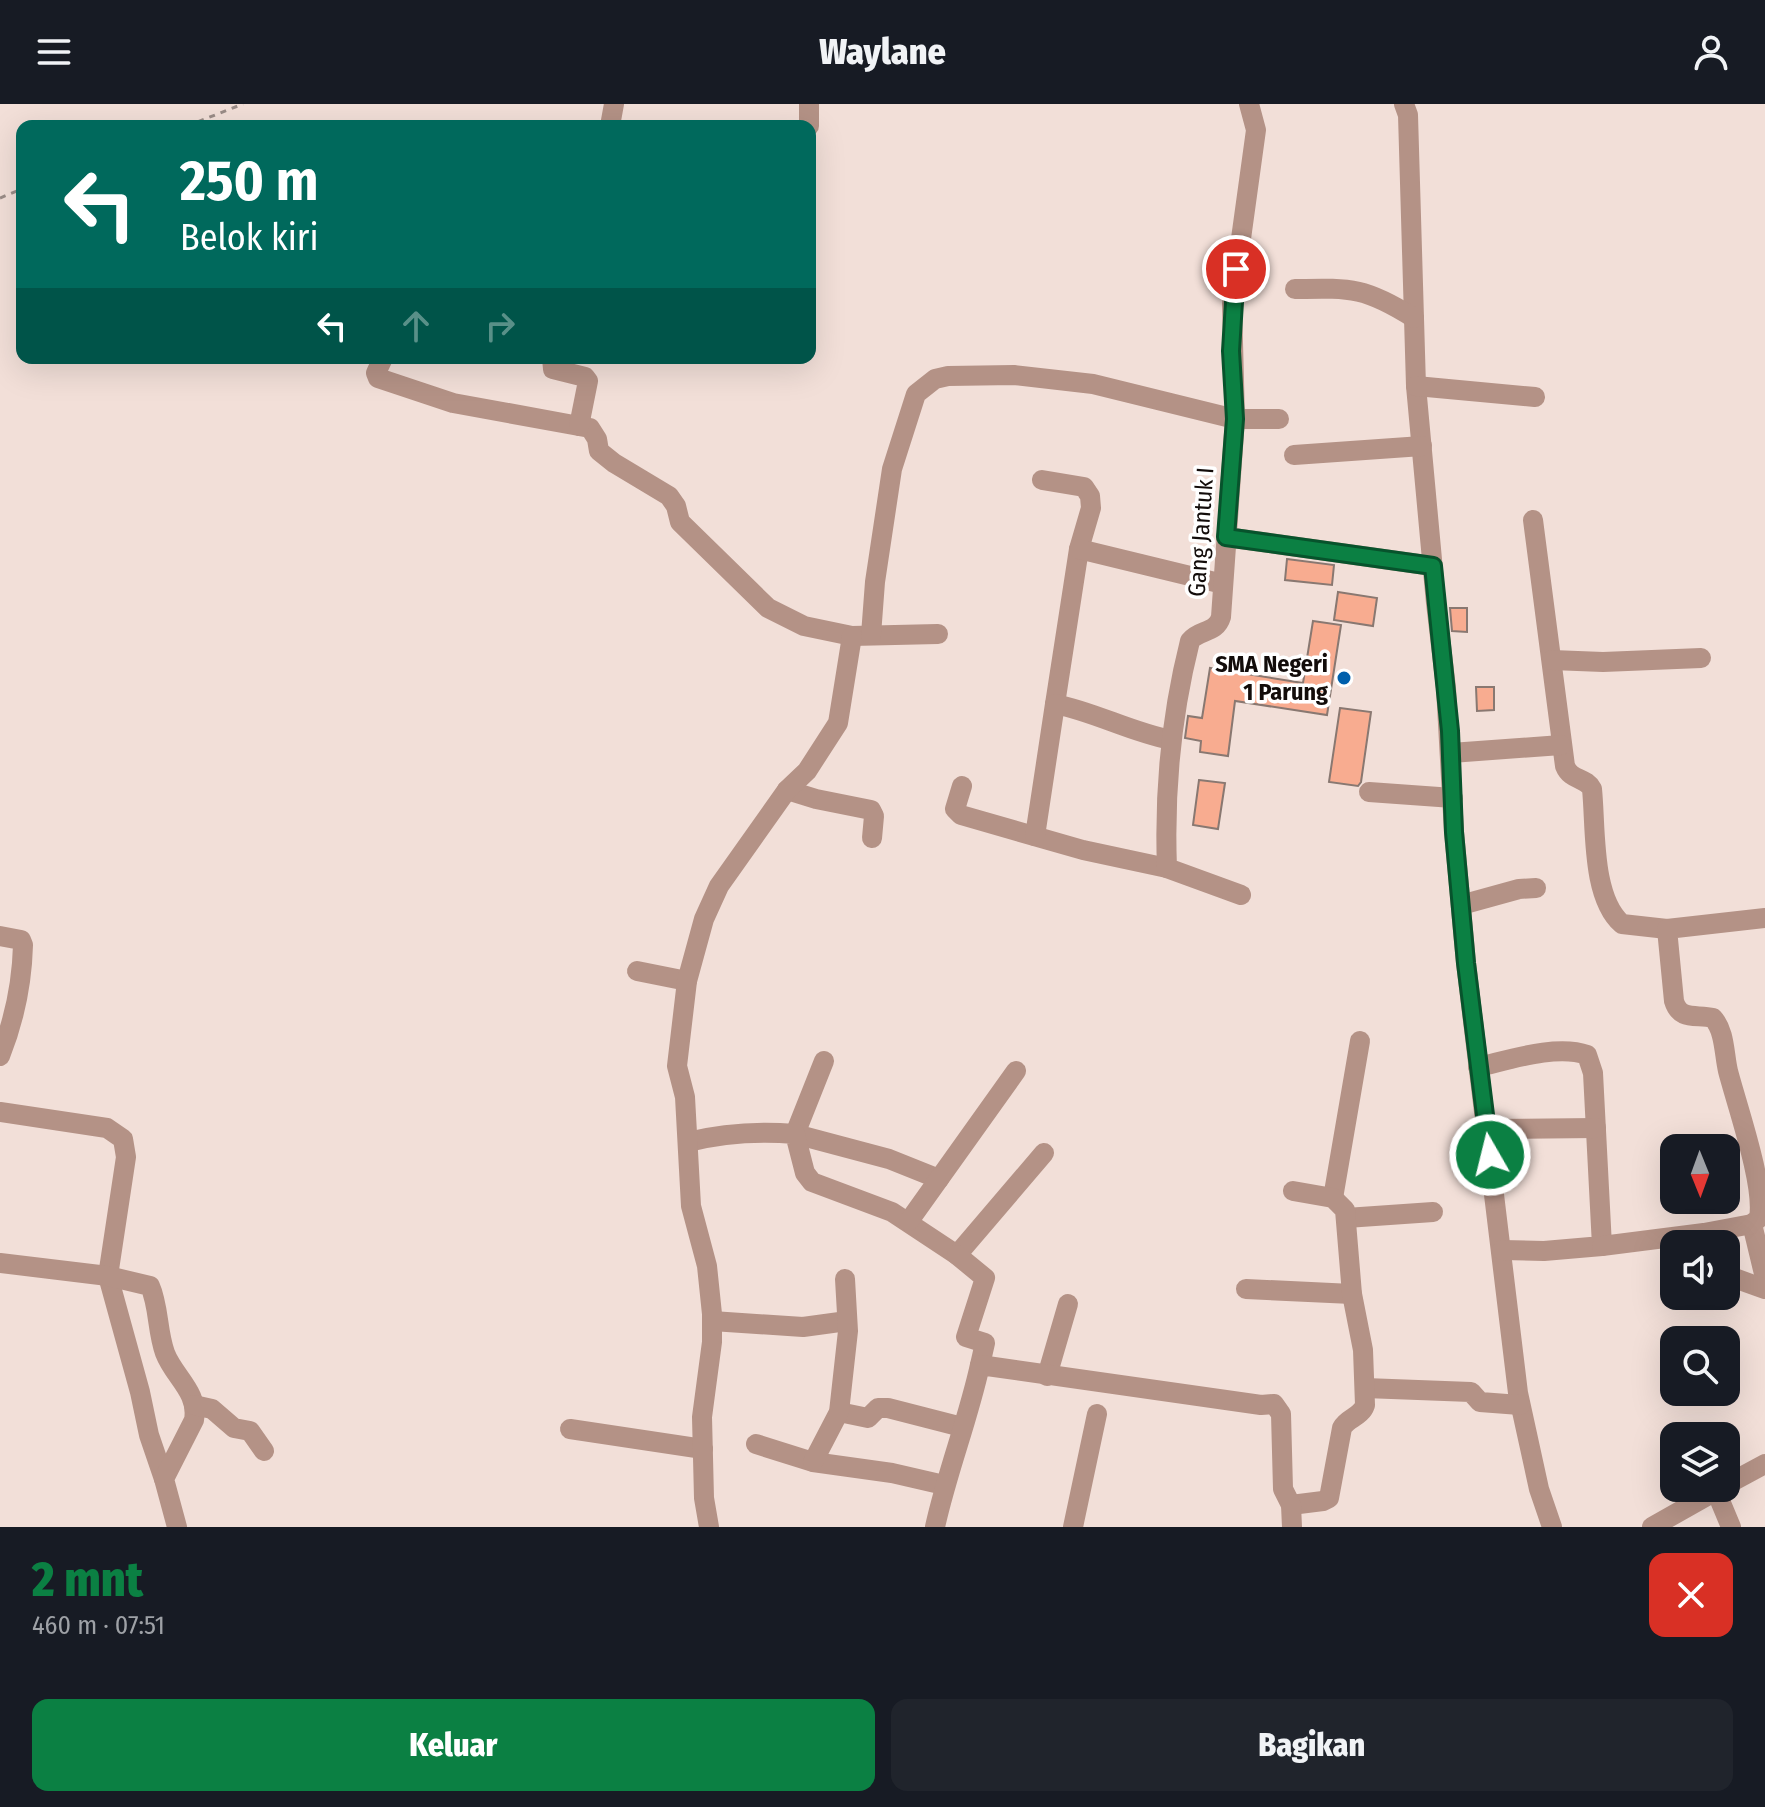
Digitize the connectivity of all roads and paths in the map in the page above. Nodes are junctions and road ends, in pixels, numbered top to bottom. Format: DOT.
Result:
graph roads {
  1 [pos="243,104"];
  2 [pos="1249,104"];
  3 [pos="1404,104"];
  4 [pos="202,120"];
  5 [pos="1295,289"];
  6 [pos="1414,318"];
  7 [pos="380,364"];
  8 [pos="553,364"];
  9 [pos="1416,386"];
  10 [pos="1535,397"];
  11 [pos="1235,419"];
  12 [pos="1279,419"];
  13 [pos="579,426"];
  14 [pos="1422,446"];
  15 [pos="1294,455"];
  16 [pos="1042,480"];
  17 [pos="1533,520"];
  18 [pos="1226,537"];
  19 [pos="1079,549"];
  20 [pos="1433,566"];
  21 [pos="1223,584"];
  22 [pos="938,634"];
  23 [pos="861,636"];
  24 [pos="1701,658"];
  25 [pos="1552,660"];
  26 [pos="1055,704"];
  27 [pos="1171,740"];
  28 [pos="1561,745"];
  29 [pos="1451,753"];
  30 [pos="962,786"];
  31 [pos="787,790"];
  32 [pos="1369,792"];
  33 [pos="1453,798"];
  34 [pos="1035,836"];
  35 [pos="872,838"];
  36 [pos="1167,868"];
  37 [pos="1536,888"];
  38 [pos="1241,895"];
  39 [pos="1461,905"];
  40 [pos="1765,918"];
  41 [pos="1667,929"];
  42 [pos="0,936"];
  43 [pos="637,971"];
  44 [pos="687,981"];
  45 [pos="1360,1041"];
  46 [pos="0,1056"];
  47 [pos="824,1061"];
  48 [pos="1478,1067"];
  49 [pos="1016,1071"];
  50 [pos="0,1112"];
  51 [pos="1596,1128"];
  52 [pos="1486,1129"];
  53 [pos="795,1134"];
  54 [pos="688,1142"];
  55 [pos="1044,1153"];
  56 [pos="1759,1156"];
  57 [pos="939,1179"];
  58 [pos="1293,1191"];
  59 [pos="1333,1198"];
  60 [pos="1433,1212"];
  61 [pos="1346,1218"];
  62 [pos="909,1221"];
  63 [pos="1752,1224"];
  64 [pos="1602,1246"];
  65 [pos="1502,1250"];
  66 [pos="957,1255"];
  67 [pos="0,1263"];
  68 [pos="108,1276"];
  69 [pos="1765,1278"];
  70 [pos="845,1279"];
  71 [pos="1740,1280"];
  72 [pos="1246,1289"];
  73 [pos="1765,1289"];
  74 [pos="1352,1294"];
  75 [pos="1068,1304"];
  76 [pos="712,1321"];
  77 [pos="847,1321"];
  78 [pos="980,1365"];
  79 [pos="1047,1376"];
  80 [pos="1365,1388"];
  81 [pos="194,1405"];
  82 [pos="1520,1405"];
  83 [pos="839,1412"];
  84 [pos="1097,1414"];
  85 [pos="962,1427"];
  86 [pos="570,1429"];
  87 [pos="756,1444"];
  88 [pos="703,1449"];
  89 [pos="264,1451"];
  90 [pos="813,1462"];
  91 [pos="1765,1464"];
  92 [pos="1740,1478"];
  93 [pos="164,1479"];
  94 [pos="944,1485"];
  95 [pos="1696,1502"];
  96 [pos="1725,1502"];
  97 [pos="1291,1505"];
  98 [pos="177,1527"];
  99 [pos="709,1527"];
  100 [pos="935,1527"];
  101 [pos="1073,1527"];
  102 [pos="1292,1527"];
  103 [pos="1552,1527"];
  104 [pos="1652,1527"];
  105 [pos="1731,1527"];
  1 -- 4 [label="path"];
  2 -- 11 [label="street, Gang Jantuk I"];
  3 -- 6 [label="street"];
  5 -- 6 [label="street"];
  6 -- 9 [label="street"];
  7 -- 13 [label="street"];
  8 -- 13 [label="street"];
  9 -- 10 [label="street"];
  9 -- 14 [label="street"];
  11 -- 12 [label="street"];
  11 -- 18 [label="street, Gang Jantuk I"];
  11 -- 23 [label="street"];
  13 -- 23 [label="street"];
  14 -- 15 [label="street"];
  14 -- 20 [label="street"];
  16 -- 19 [label="street"];
  17 -- 25 [label="street"];
  18 -- 20 [label="street"];
  18 -- 21 [label="street, Gang Jantuk I"];
  19 -- 21 [label="street"];
  19 -- 26 [label="street"];
  20 -- 29 [label="street"];
  21 -- 27 [label="street, Gang Jantuk I"];
  22 -- 23 [label="street"];
  23 -- 31 [label="street"];
  24 -- 25 [label="street"];
  25 -- 28 [label="street"];
  26 -- 27 [label="street"];
  26 -- 34 [label="street"];
  27 -- 36 [label="street, Gang Jantuk I"];
  28 -- 29 [label="street"];
  28 -- 41 [label="street"];
  29 -- 33 [label="street"];
  30 -- 34 [label="street"];
  31 -- 35 [label="street"];
  31 -- 44 [label="street"];
  32 -- 33 [label="street"];
  33 -- 39 [label="street"];
  34 -- 36 [label="street"];
  36 -- 38 [label="street"];
  37 -- 39 [label="street"];
  39 -- 48 [label="street"];
  40 -- 41 [label="street"];
  41 -- 56 [label="street"];
  42 -- 46 [label="street"];
  43 -- 44 [label="street"];
  44 -- 54 [label="street"];
  45 -- 59 [label="street"];
  47 -- 53 [label="street"];
  48 -- 51 [label="street"];
  48 -- 52 [label="street"];
  49 -- 57 [label="street"];
  50 -- 68 [label="street"];
  51 -- 52 [label="street"];
  51 -- 64 [label="street"];
  52 -- 65 [label="street"];
  53 -- 54 [label="street"];
  53 -- 57 [label="street"];
  53 -- 62 [label="street"];
  54 -- 76 [label="street"];
  55 -- 66 [label="street"];
  56 -- 63 [label="street"];
  57 -- 62 [label="street"];
  58 -- 59 [label="street"];
  59 -- 61 [label="street"];
  60 -- 61 [label="street"];
  61 -- 74 [label="street"];
  62 -- 66 [label="street"];
  63 -- 64 [label="street"];
  63 -- 69 [label="street"];
  64 -- 65 [label="street"];
  65 -- 82 [label="street"];
  66 -- 78 [label="street"];
  67 -- 68 [label="street"];
  68 -- 81 [label="street"];
  68 -- 93 [label="street"];
  70 -- 77 [label="street"];
  71 -- 73 [label="street"];
  72 -- 74 [label="street"];
  74 -- 80 [label="street"];
  75 -- 79 [label="street"];
  76 -- 77 [label="street"];
  76 -- 88 [label="street"];
  77 -- 83 [label="street"];
  78 -- 79 [label="street"];
  78 -- 85 [label="street"];
  79 -- 97 [label="street"];
  80 -- 82 [label="street"];
  80 -- 97 [label="street"];
  81 -- 89 [label="street"];
  81 -- 93 [label="street"];
  82 -- 103 [label="street"];
  83 -- 85 [label="street"];
  83 -- 90 [label="street"];
  84 -- 101 [label="street"];
  85 -- 94 [label="street"];
  86 -- 88 [label="street"];
  87 -- 90 [label="street"];
  88 -- 99 [label="street"];
  90 -- 94 [label="street"];
  91 -- 92 [label="street"];
  93 -- 98 [label="street"];
  94 -- 100 [label="street"];
  95 -- 104 [label="street"];
  96 -- 105 [label="street"];
  97 -- 102 [label="street"];
}
